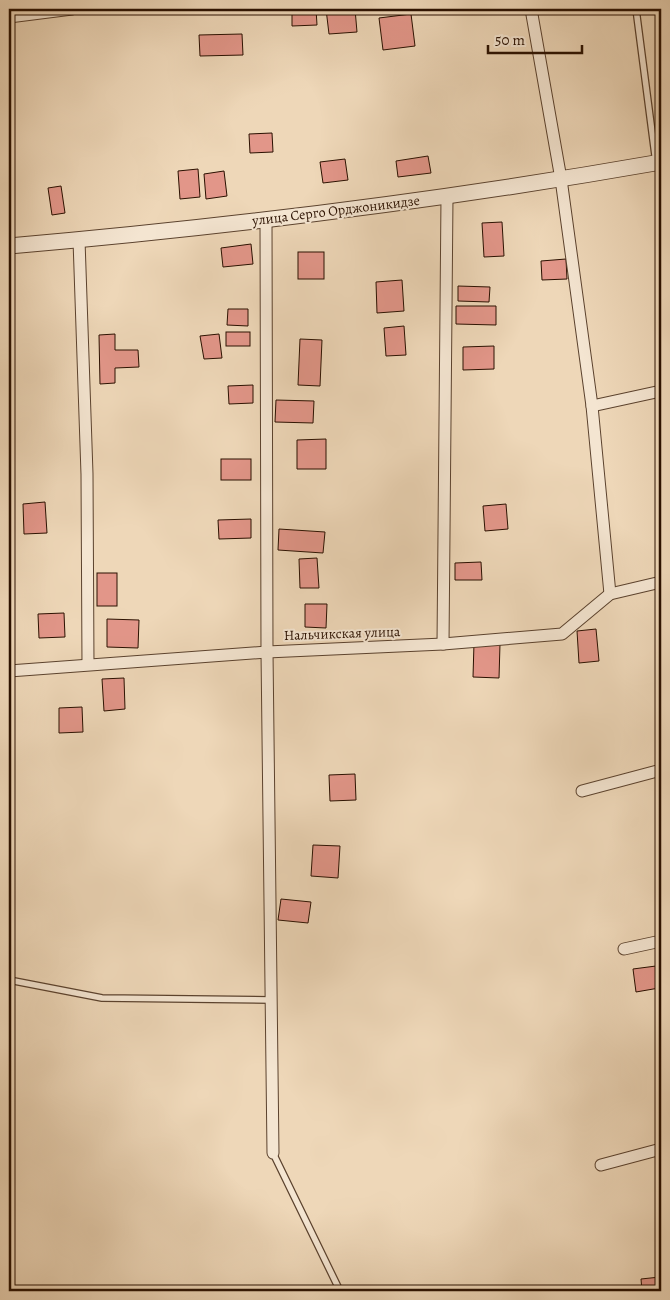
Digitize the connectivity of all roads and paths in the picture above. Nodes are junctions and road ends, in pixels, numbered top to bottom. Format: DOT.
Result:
graph roads {
  1 [pos="72,9"];
  2 [pos="531,9"];
  3 [pos="636,9"];
  4 [pos="9,17"];
  5 [pos="659,162"];
  6 [pos="561,179"];
  7 [pos="447,196"];
  8 [pos="266,219"];
  9 [pos="79,240"];
  10 [pos="9,246"];
  11 [pos="661,391"];
  12 [pos="592,406"];
  13 [pos="661,582"];
  14 [pos="610,594"];
  15 [pos="444,644"];
  16 [pos="267,652"];
  17 [pos="88,664"];
  18 [pos="9,671"];
  19 [pos="661,770"];
  20 [pos="582,791"];
  21 [pos="661,941"];
  22 [pos="624,949"];
  23 [pos="9,980"];
  24 [pos="271,1000"];
  25 [pos="661,1149"];
  26 [pos="273,1153"];
  27 [pos="601,1165"];
  28 [pos="340,1291"];
  1 -- 4 [label="street"];
  2 -- 6 [label="street"];
  3 -- 5 [label="lane"];
  5 -- 6 [label="street, улица Серго Орджоникидзе"];
  6 -- 7 [label="street, улица Серго Орджоникидзе"];
  6 -- 12 [label="street"];
  7 -- 8 [label="street, улица Серго Орджоникидзе"];
  7 -- 15 [label="street"];
  8 -- 9 [label="street, улица Серго Орджоникидзе"];
  8 -- 16 [label="street"];
  9 -- 10 [label="street, улица Серго Орджоникидзе"];
  9 -- 17 [label="street"];
  11 -- 12 [label="street"];
  12 -- 14 [label="street"];
  13 -- 14 [label="street, Нальчикская улица"];
  14 -- 15 [label="street, Нальчикская улица"];
  15 -- 16 [label="street, Нальчикская улица"];
  16 -- 17 [label="street, Нальчикская улица"];
  16 -- 24 [label="street"];
  17 -- 18 [label="street, Нальчикская улица"];
  19 -- 20 [label="street"];
  21 -- 22 [label="street"];
  23 -- 24 [label="lane"];
  24 -- 26 [label="street"];
  25 -- 27 [label="street"];
  26 -- 28 [label="lane"];
}
